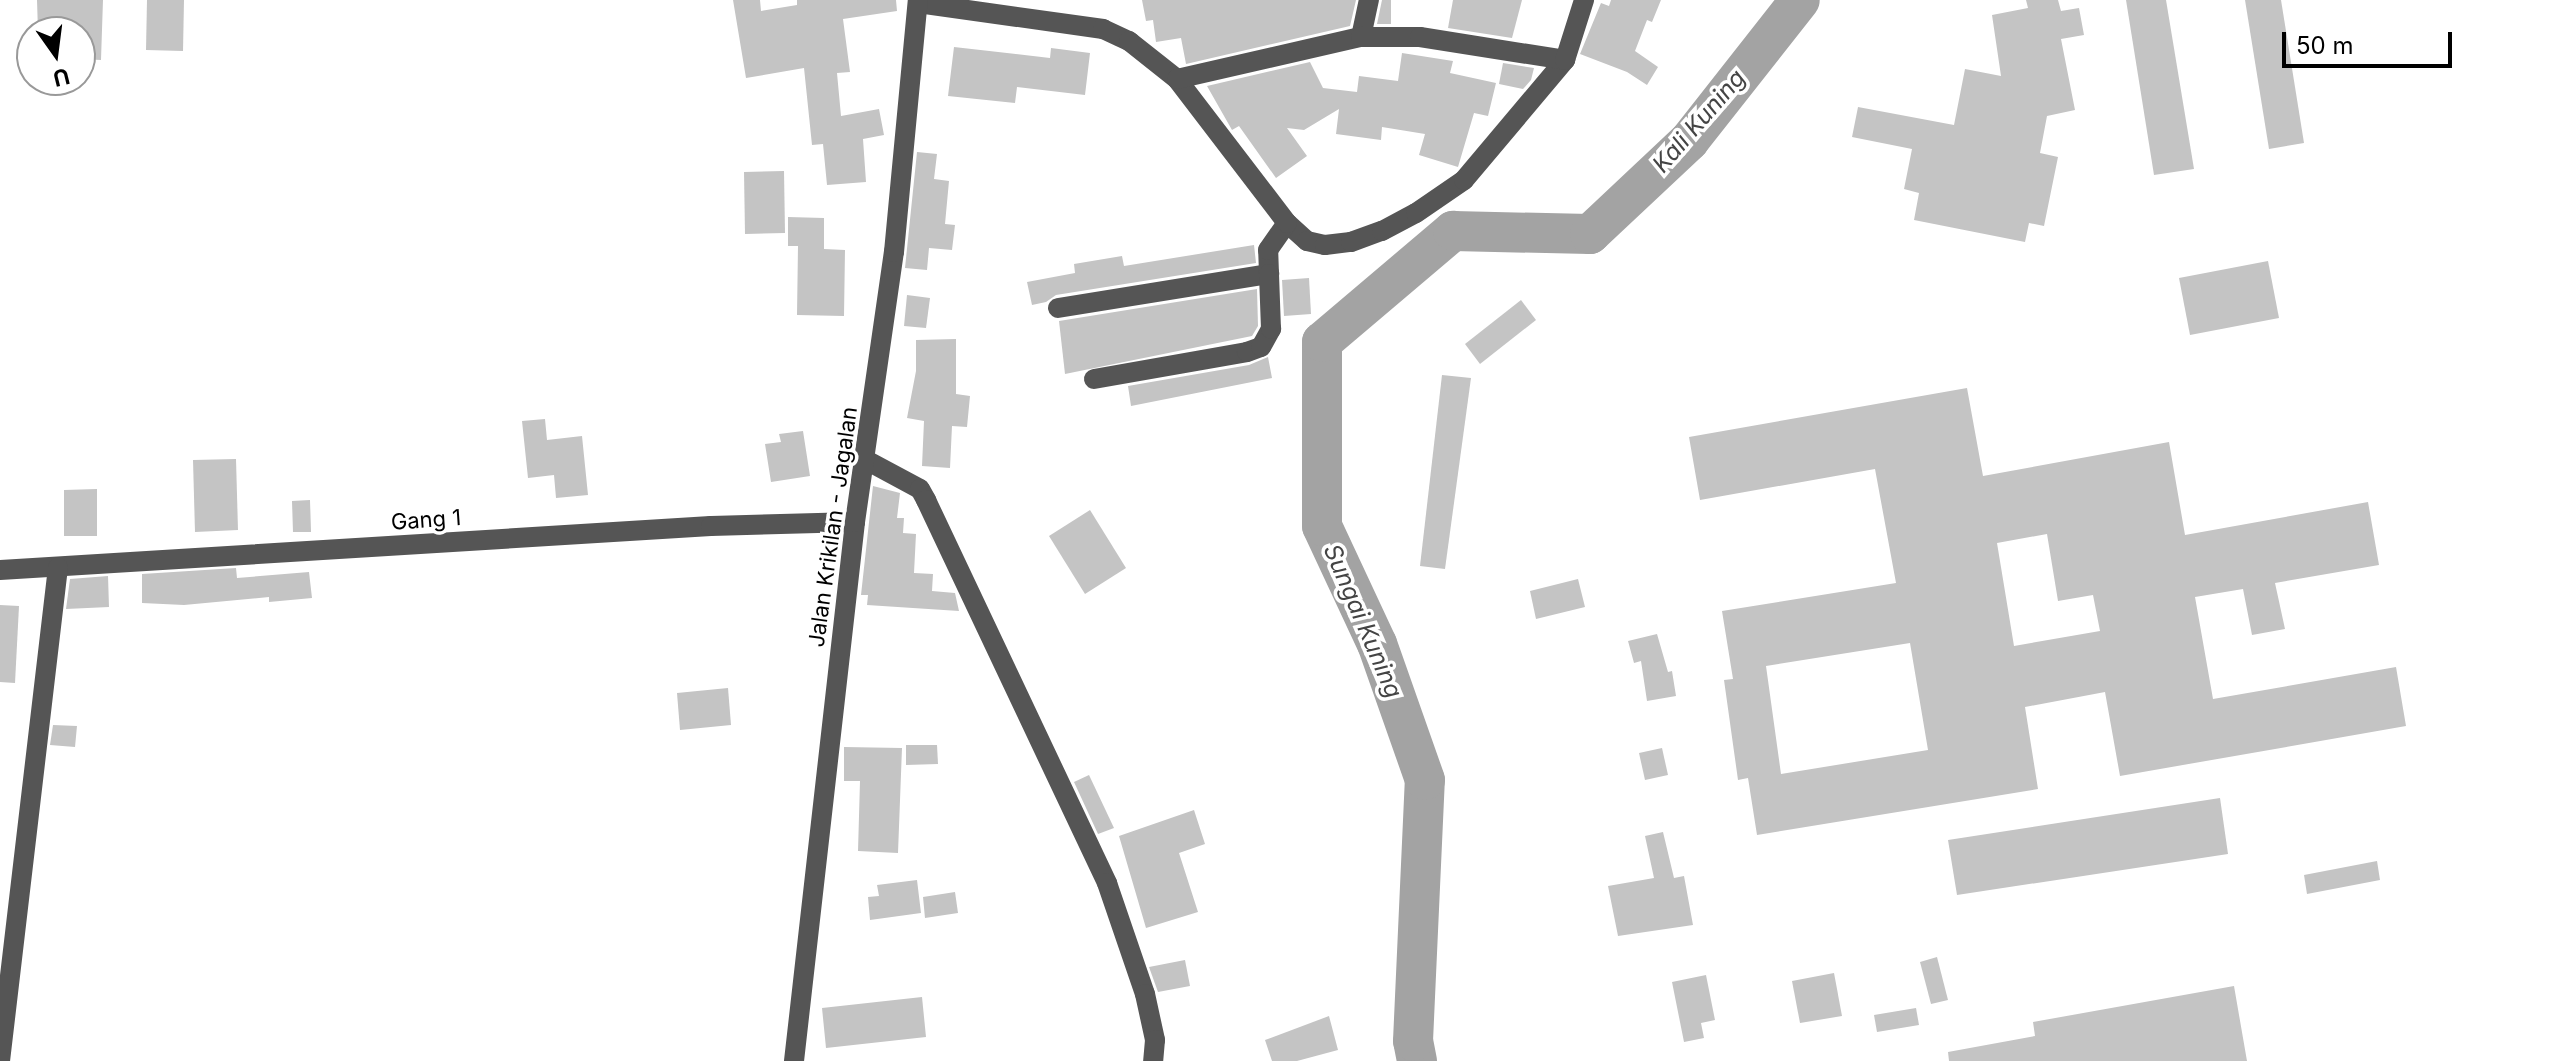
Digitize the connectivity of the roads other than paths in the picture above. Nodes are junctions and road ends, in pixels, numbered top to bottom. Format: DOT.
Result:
graph roads {
  1 [pos="1369,0"];
  2 [pos="1584,0"];
  3 [pos="918,2"];
  4 [pos="1361,37"];
  5 [pos="1565,60"];
  6 [pos="1177,79"];
  7 [pos="1287,223"];
  8 [pos="1269,274"];
  9 [pos="1058,308"];
  10 [pos="1094,379"];
  11 [pos="866,460"];
  12 [pos="855,522"];
  13 [pos="58,567"];
  14 [pos="0,570"];
  15 [pos="0,1061"];
  16 [pos="794,1061"];
  17 [pos="1153,1061"];
  1 -- 4 [label="street"];
  2 -- 5 [label="street"];
  3 -- 6 [label="street"];
  3 -- 11 [label="street, Jalan Krikilan - Jagalan"];
  4 -- 5 [label="street"];
  4 -- 6 [label="street"];
  5 -- 7 [label="street"];
  6 -- 7 [label="street"];
  7 -- 8 [label="street"];
  8 -- 9 [label="street"];
  8 -- 10 [label="street"];
  11 -- 12 [label="street, Jalan Krikilan - Jagalan"];
  11 -- 17 [label="street"];
  12 -- 13 [label="street, Gang 1"];
  12 -- 16 [label="street, Jalan Krikilan - Jagalan"];
  13 -- 14 [label="street, Gang 1"];
  13 -- 15 [label="street"];
}
